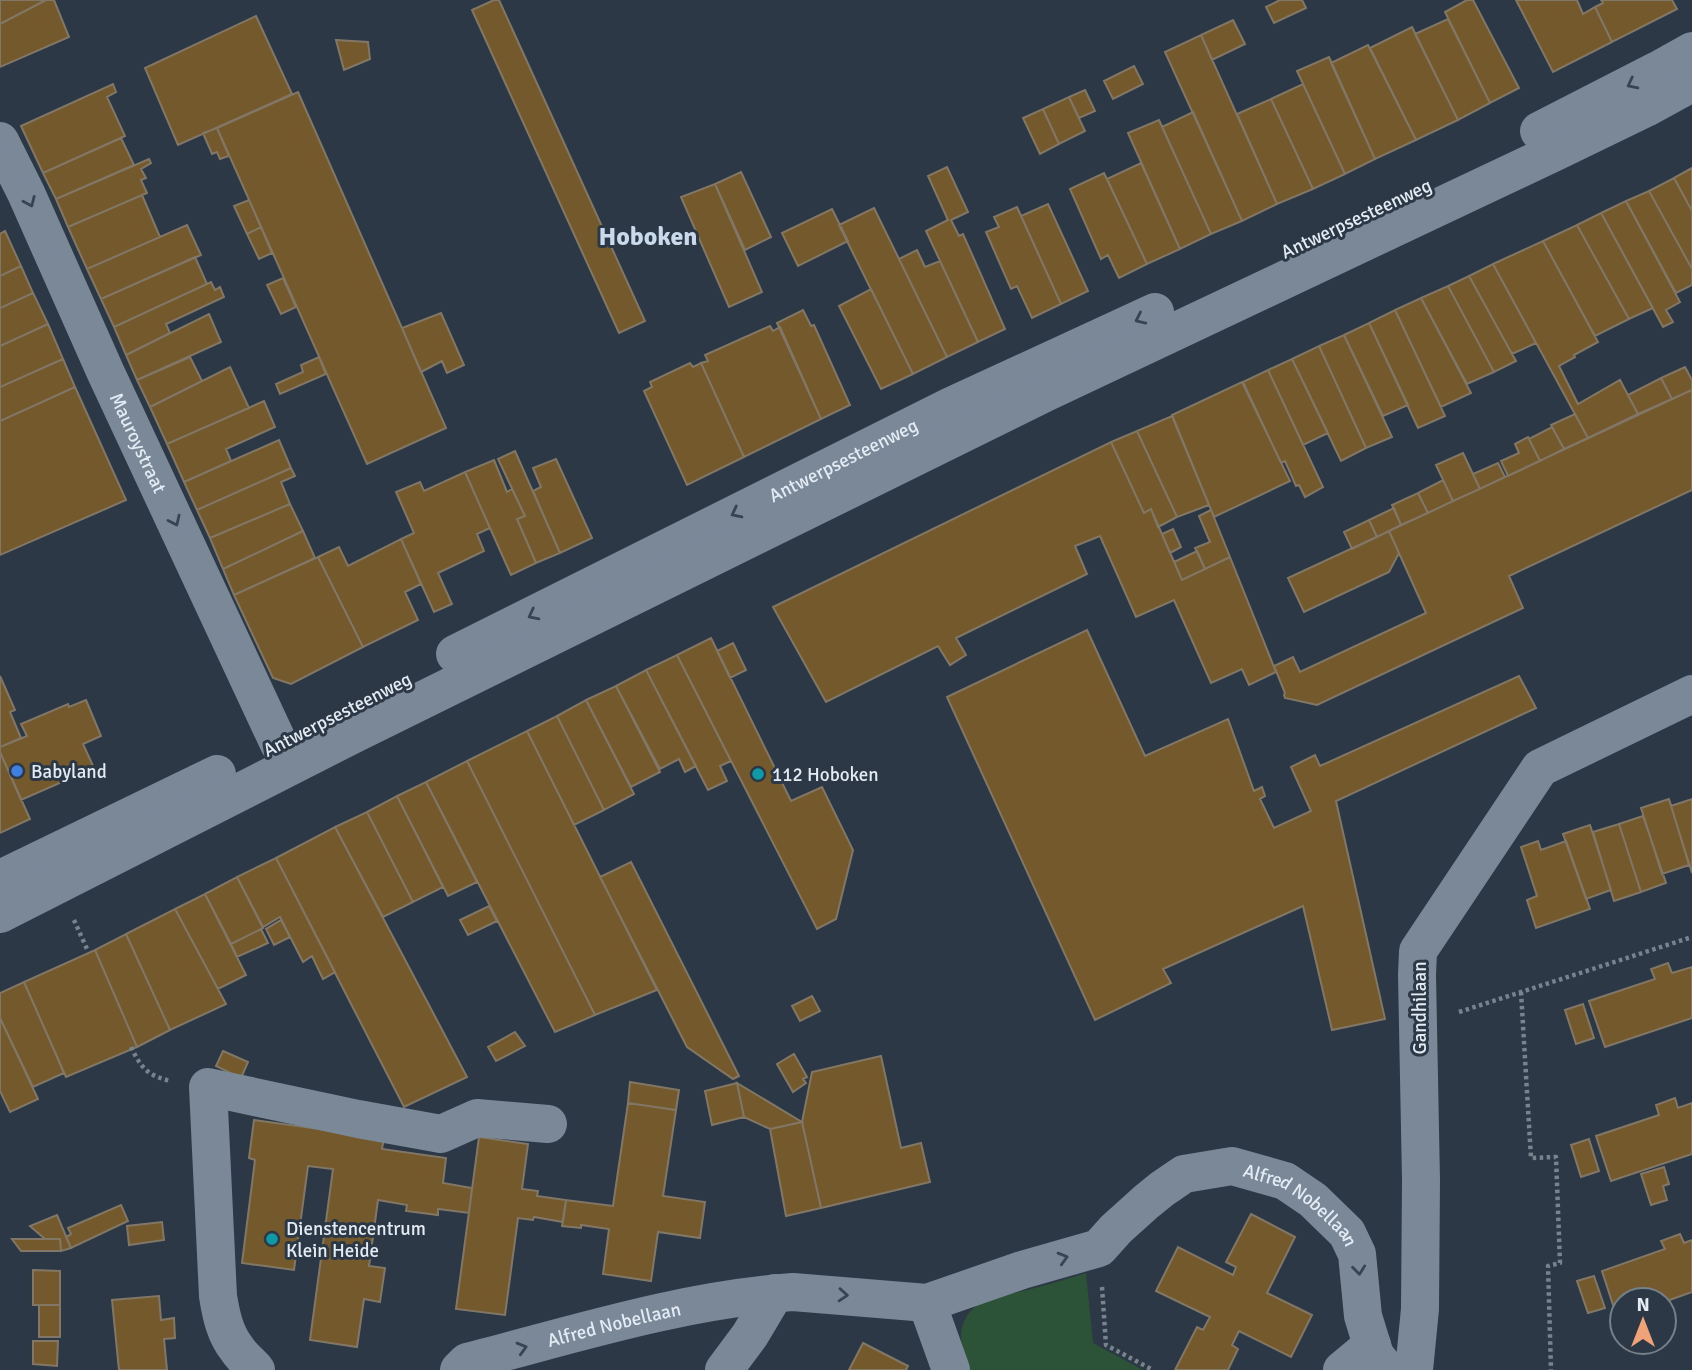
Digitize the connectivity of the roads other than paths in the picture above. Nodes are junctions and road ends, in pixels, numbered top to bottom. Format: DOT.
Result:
graph roads {
  1 [pos="1692,51"];
  2 [pos="1692,83"];
  3 [pos="0,141"];
  4 [pos="1692,694"];
  5 [pos="279,744"];
  6 [pos="0,879"];
  7 [pos="0,914"];
  8 [pos="548,1124"];
  9 [pos="775,1293"];
  10 [pos="927,1303"];
  11 [pos="1379,1358"];
  12 [pos="246,1360"];
  13 [pos="458,1370"];
  14 [pos="724,1370"];
  15 [pos="951,1370"];
  16 [pos="1342,1370"];
  17 [pos="1414,1370"];
  1 -- 5 [label="street, Antwerpsesteenweg, one-way"];
  2 -- 7 [label="street"];
  3 -- 5 [label="street, Mauroystraat, one-way"];
  4 -- 17 [label="street, Gandhilaan"];
  5 -- 6 [label="street, Antwerpsesteenweg"];
  8 -- 12 [label="street"];
  9 -- 10 [label="street, Alfred Nobellaan, one-way"];
  13 -- 9 [label="street, Alfred Nobellaan, one-way"];
  9 -- 14 [label="street"];
  10 -- 11 [label="street, Alfred Nobellaan, one-way"];
  10 -- 15 [label="street"];
  11 -- 16 [label="street, Alfred Nobellaan"];
}
